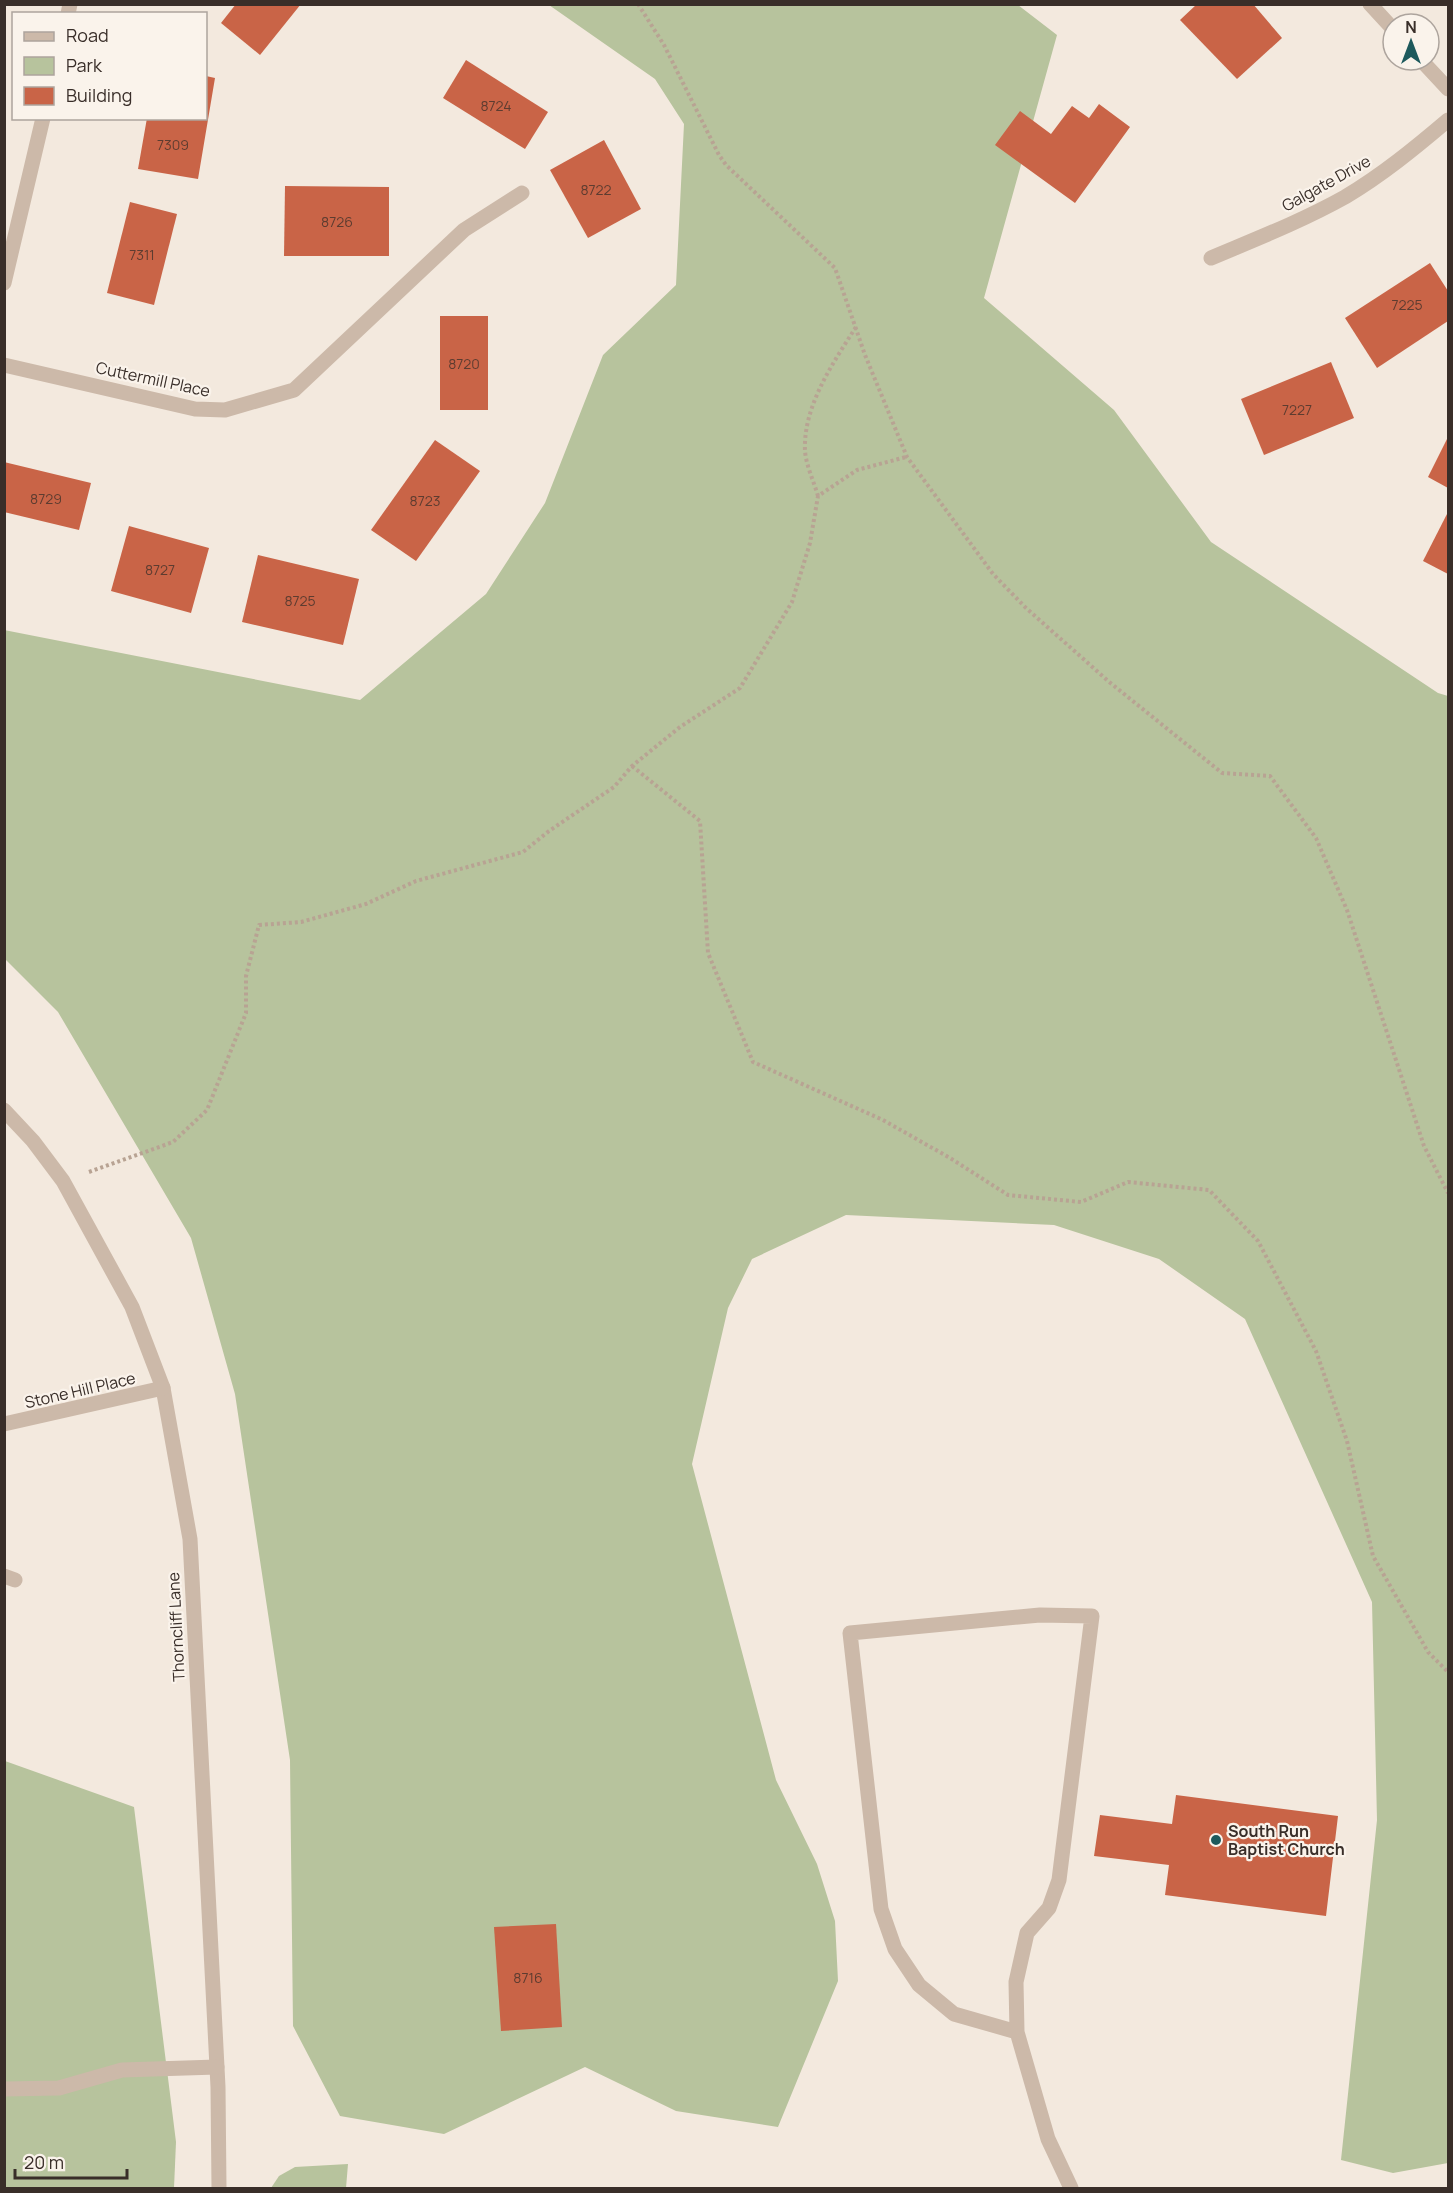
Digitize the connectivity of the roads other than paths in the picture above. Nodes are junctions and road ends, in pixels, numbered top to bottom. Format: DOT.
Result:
graph roads {
  1 [pos="1370,4"];
  2 [pos="1381,16"];
  3 [pos="1433,72"];
  4 [pos="1449,89"];
  5 [pos="43,120"];
  6 [pos="1449,120"];
  7 [pos="522,193"];
  8 [pos="1210,258"];
  9 [pos="4,283"];
  10 [pos="4,365"];
  11 [pos="4,1110"];
  12 [pos="163,1389"];
  13 [pos="4,1424"];
  14 [pos="1017,2032"];
  15 [pos="217,2067"];
  16 [pos="4,2089"];
  17 [pos="219,2188"];
  18 [pos="1071,2188"];
  1 -- 2 [label="street"];
  3 -- 4 [label="street"];
  5 -- 9 [label="street"];
  6 -- 8 [label="street, Galgate Drive"];
  7 -- 10 [label="street, Cuttermill Place"];
  11 -- 12 [label="street, Thorncliff Lane"];
  12 -- 13 [label="street, Stone Hill Place"];
  12 -- 15 [label="street, Thorncliff Lane"];
  14 -- 14 [label="street"];
  14 -- 18 [label="street"];
  15 -- 16 [label="street"];
  15 -- 17 [label="street, Thorncliff Lane"];
}
